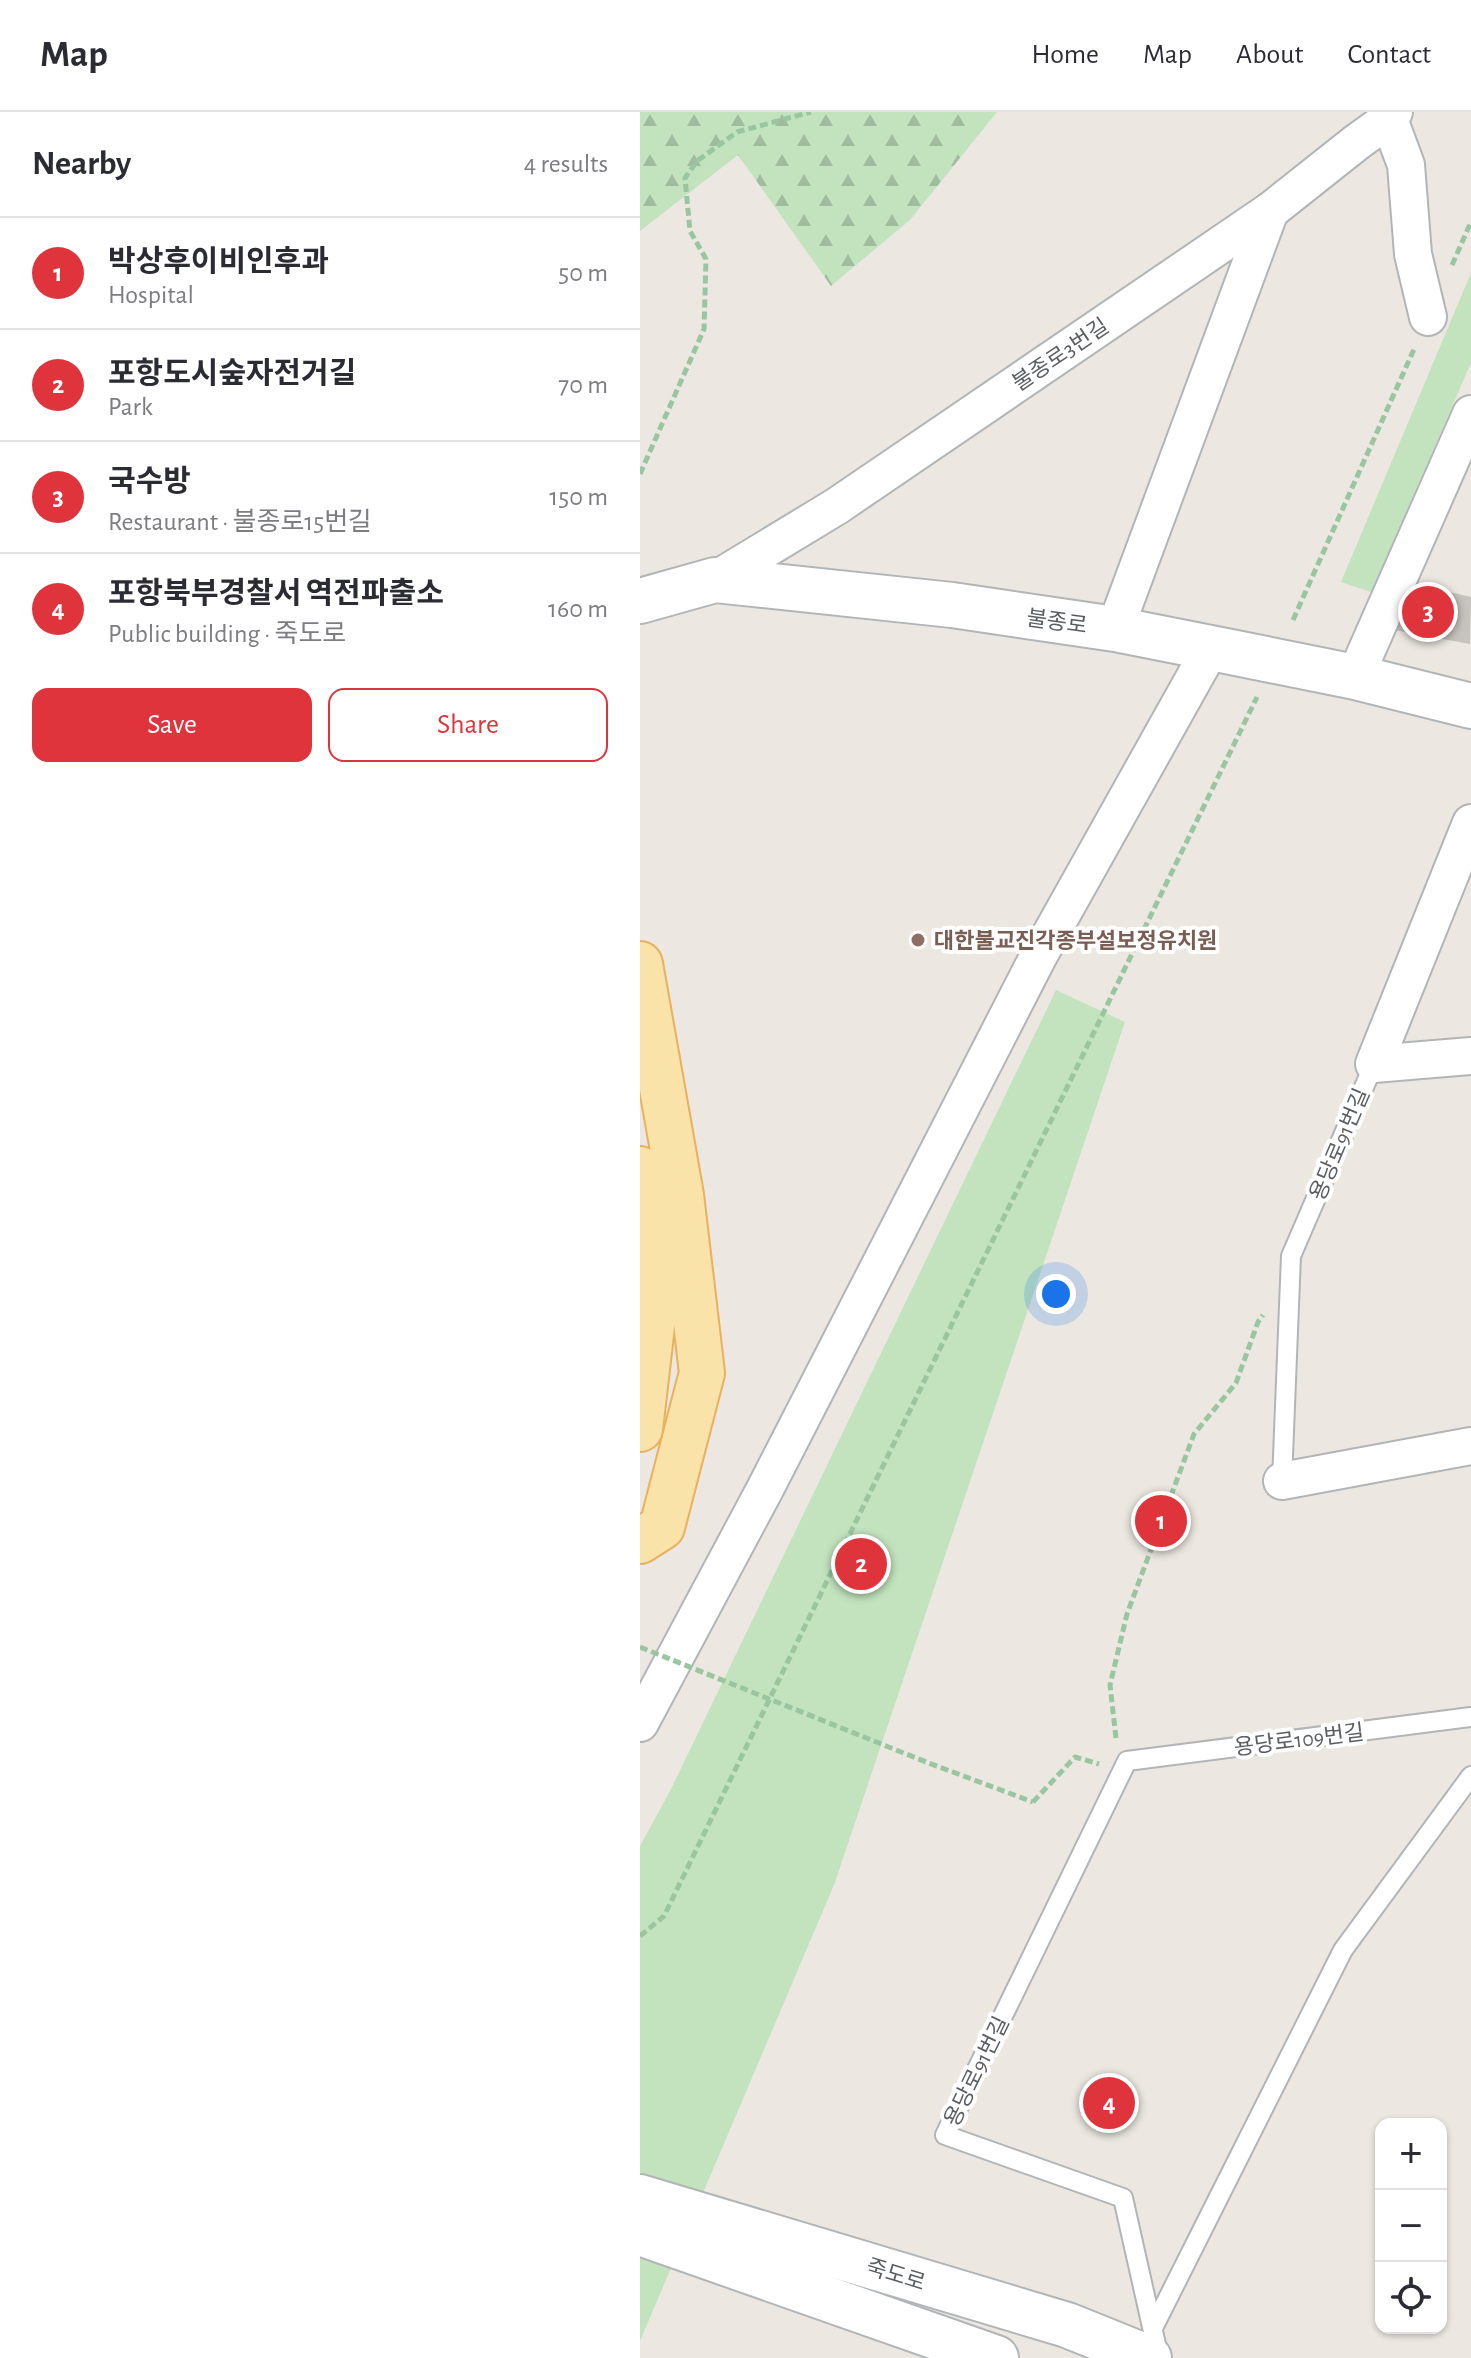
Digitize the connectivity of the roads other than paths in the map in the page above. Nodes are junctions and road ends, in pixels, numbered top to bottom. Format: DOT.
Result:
graph roads {
  1 [pos="1392,116"];
  2 [pos="1270,211"];
  3 [pos="1428,317"];
  4 [pos="1471,414"];
  5 [pos="715,580"];
  6 [pos="640,601"];
  7 [pos="1115,629"];
  8 [pos="1211,648"];
  9 [pos="1355,677"];
  10 [pos="1471,706"];
  11 [pos="1471,823"];
  12 [pos="640,964"];
  13 [pos="1471,1056"];
  14 [pos="1374,1064"];
  15 [pos="640,1169"];
  16 [pos="640,1429"];
  17 [pos="1471,1448"];
  18 [pos="1282,1481"];
  19 [pos="640,1541"];
  20 [pos="1471,1717"];
  21 [pos="640,1723"];
  22 [pos="1127,1761"];
  23 [pos="1471,1776"];
  24 [pos="640,2197"];
  25 [pos="640,2233"];
  26 [pos="1151,2343"];
  27 [pos="996,2358"];
  28 [pos="1159,2358"];
  1 -- 2 [label="street, 불종로3번길"];
  1 -- 3 [label="street"];
  2 -- 5 [label="street, 불종로3번길"];
  2 -- 7 [label="street"];
  4 -- 9 [label="street"];
  5 -- 6 [label="main road, 불종로"];
  5 -- 7 [label="main road, 불종로"];
  7 -- 8 [label="main road, 불종로"];
  8 -- 9 [label="main road, 불종로"];
  8 -- 21 [label="street"];
  9 -- 10 [label="main road, 불종로"];
  11 -- 14 [label="street, 용당로91번길"];
  12 -- 19 [label="main road"];
  13 -- 14 [label="street"];
  14 -- 18 [label="lane, 용당로91번길"];
  15 -- 16 [label="main road"];
  17 -- 18 [label="street"];
  20 -- 22 [label="lane, 용당로109번길"];
  22 -- 26 [label="lane, 용당로91번길"];
  23 -- 26 [label="lane"];
  24 -- 26 [label="main road, 죽도로"];
  25 -- 27 [label="main road, 죽도로"];
  26 -- 28 [label="lane, 용당로91번길"];
}
